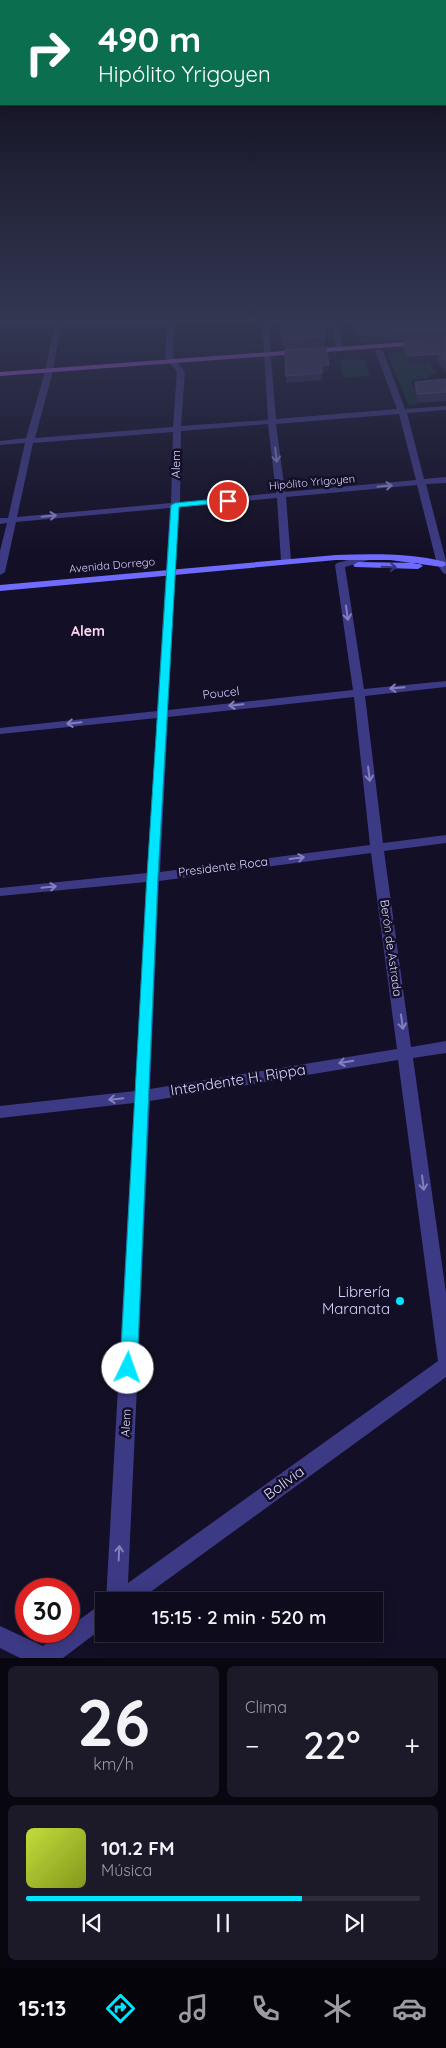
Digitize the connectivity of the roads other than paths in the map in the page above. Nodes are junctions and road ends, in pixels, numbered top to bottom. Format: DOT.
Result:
graph roads {
  1 [pos="41,397"];
  2 [pos="179,397"];
  3 [pos="270,397"];
  4 [pos="396,397"];
  5 [pos="446,408"];
  6 [pos="402,412"];
  7 [pos="272,422"];
  8 [pos="177,428"];
  9 [pos="30,440"];
  10 [pos="0,443"];
  11 [pos="446,480"];
  12 [pos="421,482"];
  13 [pos="281,496"];
  14 [pos="175,505"];
  15 [pos="13,519"];
  16 [pos="0,521"];
  17 [pos="366,558"];
  18 [pos="286,562"];
  19 [pos="340,564"];
  20 [pos="445,566"];
  21 [pos="0,572"];
  22 [pos="170,572"];
  23 [pos="0,588"];
  24 [pos="446,684"];
  25 [pos="359,692"];
  26 [pos="162,713"];
  27 [pos="0,731"];
  28 [pos="446,839"];
  29 [pos="377,848"];
  30 [pos="152,876"];
  31 [pos="0,892"];
  32 [pos="446,1046"];
  33 [pos="406,1053"];
  34 [pos="142,1096"];
  35 [pos="0,1112"];
  36 [pos="446,1358"];
  37 [pos="446,1366"];
  38 [pos="117,1592"];
  39 [pos="133,1592"];
  40 [pos="95,1621"];
  41 [pos="0,1637"];
  42 [pos="44,1658"];
  1 -- 9 [label="street"];
  2 -- 8 [label="street, Alem"];
  3 -- 7 [label="street"];
  4 -- 6 [label="street"];
  5 -- 6 [label="street"];
  6 -- 7 [label="street"];
  6 -- 12 [label="street"];
  7 -- 8 [label="street"];
  7 -- 13 [label="street, one-way"];
  8 -- 9 [label="street"];
  8 -- 14 [label="street, Alem"];
  9 -- 10 [label="street"];
  9 -- 15 [label="street"];
  11 -- 12 [label="street, Hipólito Yrigoyen"];
  13 -- 12 [label="street, Hipólito Yrigoyen, one-way"];
  12 -- 20 [label="street"];
  13 -- 14 [label="street, Hipólito Yrigoyen"];
  13 -- 18 [label="street"];
  15 -- 14 [label="street, Hipólito Yrigoyen, one-way"];
  14 -- 22 [label="street, Alem"];
  15 -- 16 [label="street, Hipólito Yrigoyen"];
  15 -- 21 [label="street"];
  17 -- 18 [label="main road, Avenida Dorrego"];
  17 -- 19 [label="street"];
  17 -- 20 [label="main road, Avenida Dorrego"];
  18 -- 19 [label="main road, Avenida Dorrego"];
  18 -- 22 [label="main road, Avenida Dorrego"];
  19 -- 20 [label="main road, Avenida Dorrego, one-way"];
  19 -- 25 [label="street, Berón de Astrada, one-way"];
  22 -- 23 [label="main road, Avenida Dorrego"];
  22 -- 26 [label="street, Alem"];
  24 -- 25 [label="street, Poucel, one-way"];
  25 -- 26 [label="street, Poucel, one-way"];
  25 -- 29 [label="street, Berón de Astrada, one-way"];
  26 -- 27 [label="street, Poucel, one-way"];
  26 -- 30 [label="street, Alem"];
  28 -- 29 [label="street, Presidente Roca"];
  30 -- 29 [label="street, Presidente Roca, one-way"];
  29 -- 33 [label="street, Berón de Astrada, one-way"];
  31 -- 30 [label="street, Presidente Roca, one-way"];
  30 -- 34 [label="street, Alem"];
  32 -- 33 [label="street, Intendente H. Rippa"];
  33 -- 34 [label="street, Intendente H. Rippa, one-way"];
  33 -- 36 [label="street, Berón de Astrada, one-way"];
  34 -- 35 [label="street, Intendente H. Rippa, one-way"];
  38 -- 34 [label="street, Alem, one-way"];
  37 -- 39 [label="street, Bolivia"];
  40 -- 42 [label="street"];
  41 -- 42 [label="street"];
}
